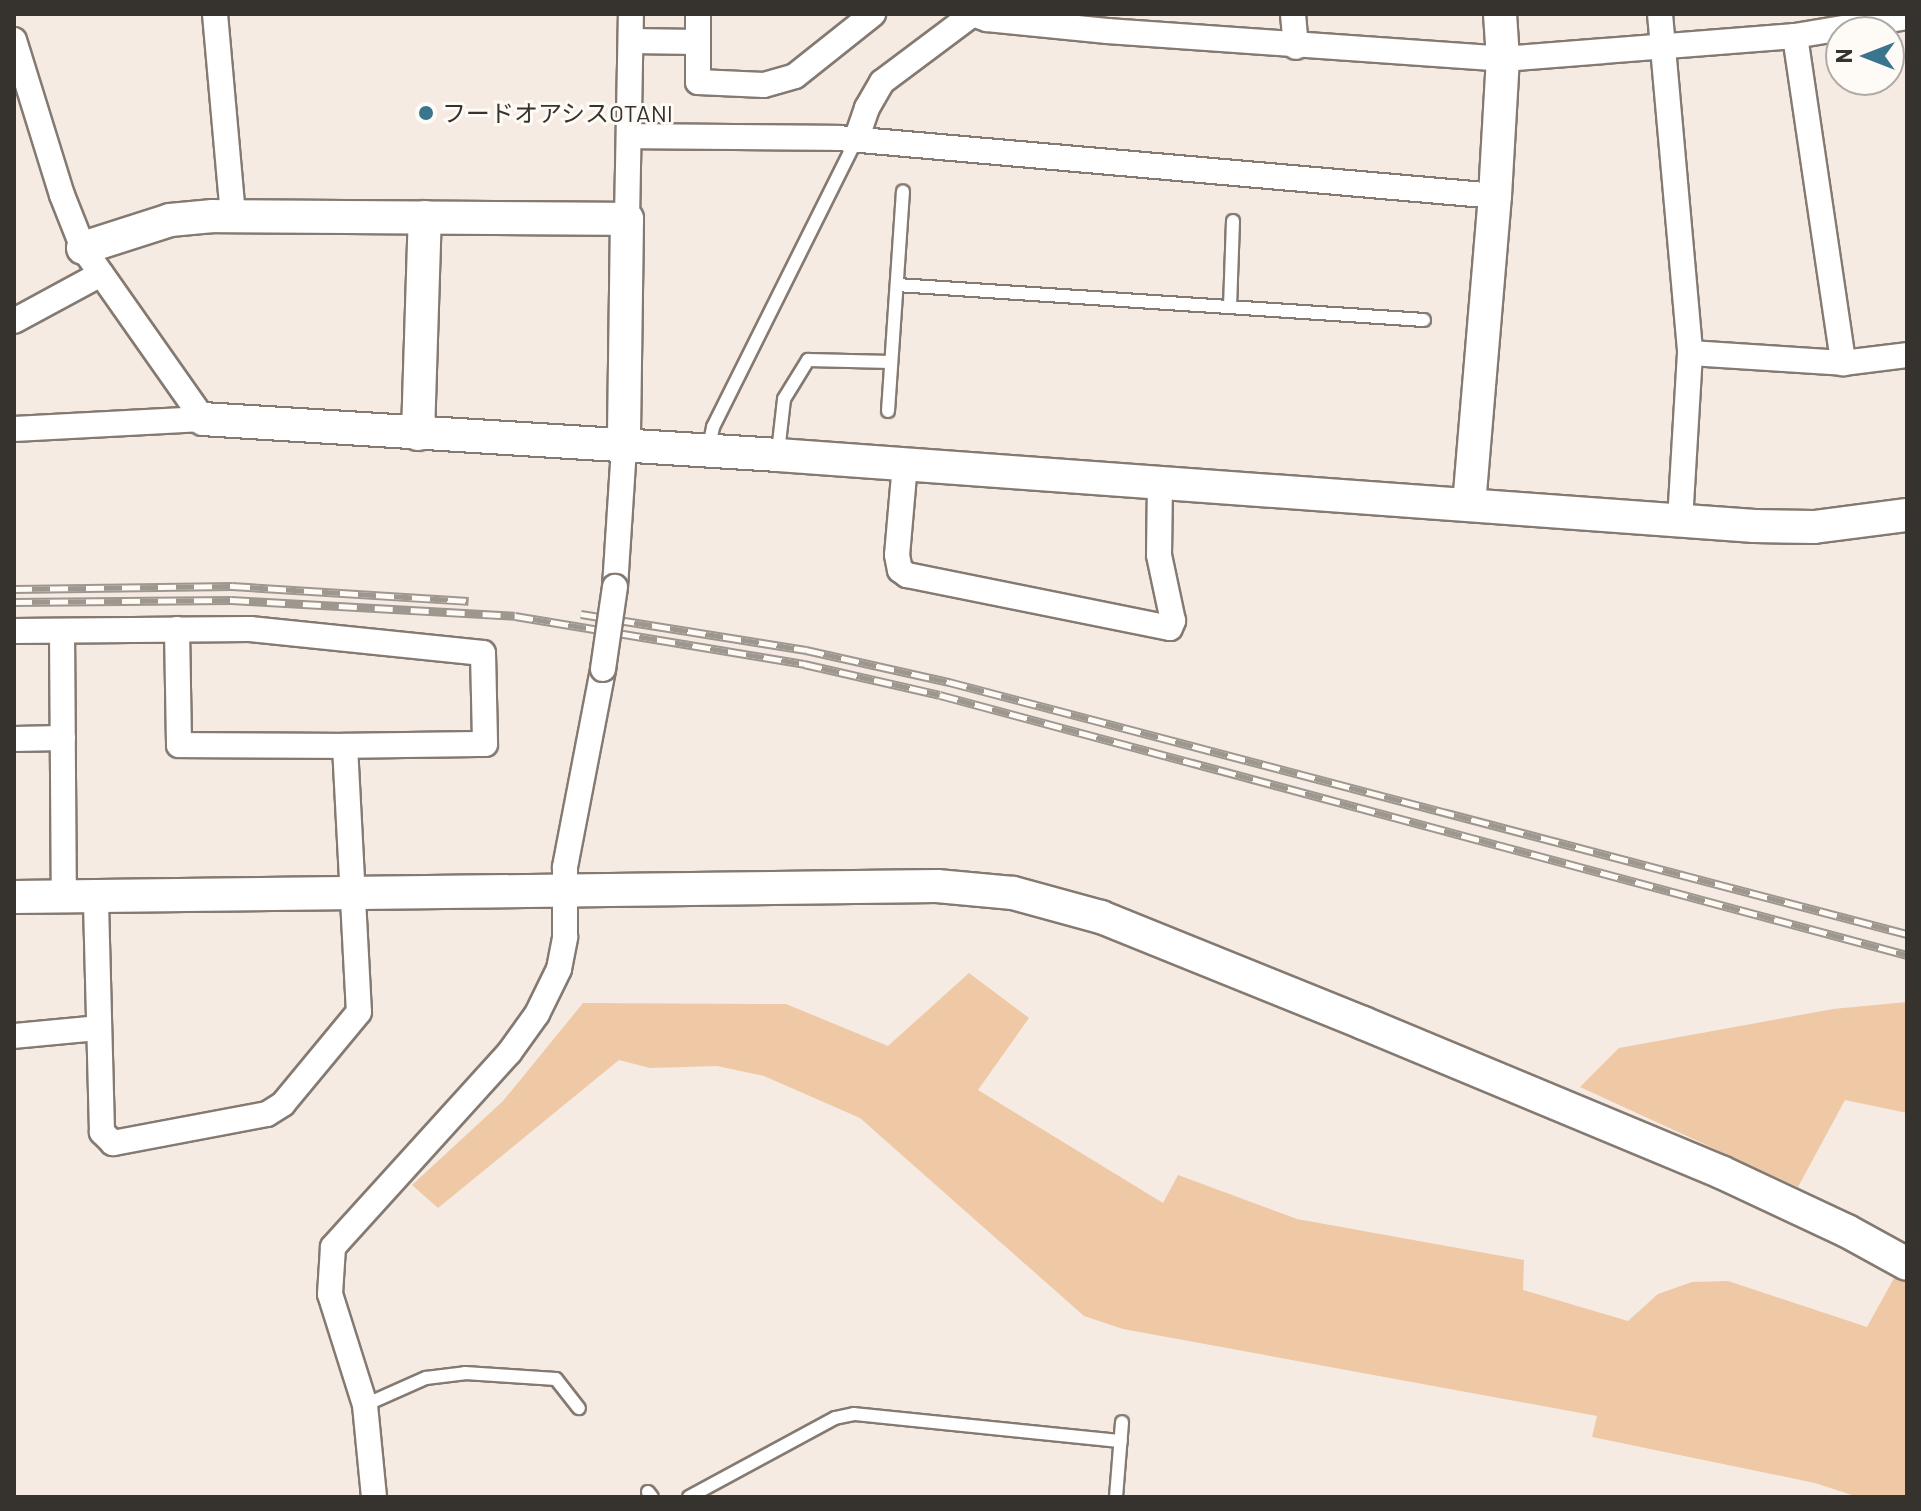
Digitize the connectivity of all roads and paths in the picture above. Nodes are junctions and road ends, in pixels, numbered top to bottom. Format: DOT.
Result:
graph roads {
  1 [pos="215,14"];
  2 [pos="631,14"];
  3 [pos="698,14"];
  4 [pos="873,14"];
  5 [pos="973,14"];
  6 [pos="1293,14"];
  7 [pos="1500,14"];
  8 [pos="1660,14"];
  9 [pos="1907,17"];
  10 [pos="1795,36"];
  11 [pos="14,40"];
  12 [pos="631,41"];
  13 [pos="698,42"];
  14 [pos="1296,47"];
  15 [pos="1663,48"];
  16 [pos="1503,59"];
  17 [pos="629,136"];
  18 [pos="856,140"];
  19 [pos="903,192"];
  20 [pos="1495,196"];
  21 [pos="233,216"];
  22 [pos="425,217"];
  23 [pos="627,219"];
  24 [pos="1233,221"];
  25 [pos="83,248"];
  26 [pos="101,274"];
  27 [pos="897,285"];
  28 [pos="1230,307"];
  29 [pos="1424,320"];
  30 [pos="14,321"];
  31 [pos="1690,353"];
  32 [pos="1907,355"];
  33 [pos="891,362"];
  34 [pos="1843,363"];
  35 [pos="888,411"];
  36 [pos="203,419"];
  37 [pos="14,429"];
  38 [pos="418,434"];
  39 [pos="624,448"];
  40 [pos="707,453"];
  41 [pos="778,455"];
  42 [pos="905,464"];
  43 [pos="1160,481"];
  44 [pos="1469,505"];
  45 [pos="1907,515"];
  46 [pos="1680,519"];
  47 [pos="177,629"];
  48 [pos="14,631"];
  49 [pos="62,631"];
  50 [pos="63,738"];
  51 [pos="14,739"];
  52 [pos="345,746"];
  53 [pos="564,890"];
  54 [pos="353,891"];
  55 [pos="96,896"];
  56 [pos="14,897"];
  57 [pos="64,897"];
  58 [pos="99,1028"];
  59 [pos="14,1036"];
  60 [pos="1907,1264"];
  61 [pos="365,1405"];
  62 [pos="579,1408"];
  63 [pos="1122,1422"];
  64 [pos="1121,1441"];
  65 [pos="374,1497"];
  66 [pos="689,1497"];
  67 [pos="1116,1497"];
  1 -- 21 [label="street"];
  2 -- 12 [label="street"];
  3 -- 13 [label="street"];
  4 -- 13 [label="street"];
  5 -- 14 [label="street"];
  5 -- 18 [label="street"];
  6 -- 14 [label="street"];
  7 -- 16 [label="street"];
  8 -- 15 [label="street"];
  9 -- 10 [label="street"];
  10 -- 15 [label="street"];
  10 -- 34 [label="street"];
  11 -- 25 [label="street"];
  12 -- 13 [label="street"];
  12 -- 17 [label="street"];
  14 -- 16 [label="street"];
  15 -- 16 [label="street"];
  15 -- 31 [label="street"];
  16 -- 20 [label="street"];
  17 -- 18 [label="street"];
  17 -- 23 [label="street"];
  18 -- 20 [label="street"];
  18 -- 40 [label="lane"];
  19 -- 27 [label="lane"];
  20 -- 44 [label="street"];
  21 -- 22 [label="street"];
  21 -- 25 [label="street"];
  22 -- 23 [label="street"];
  22 -- 38 [label="street"];
  23 -- 39 [label="street"];
  24 -- 28 [label="lane"];
  25 -- 26 [label="street"];
  26 -- 30 [label="street"];
  26 -- 36 [label="street"];
  27 -- 28 [label="lane"];
  27 -- 33 [label="lane"];
  28 -- 29 [label="lane"];
  31 -- 34 [label="street"];
  31 -- 46 [label="street"];
  32 -- 34 [label="street"];
  33 -- 35 [label="lane"];
  33 -- 41 [label="lane"];
  36 -- 37 [label="street"];
  36 -- 38 [label="street"];
  38 -- 39 [label="street"];
  39 -- 40 [label="street"];
  39 -- 53 [label="street, bridge"];
  40 -- 41 [label="street"];
  41 -- 42 [label="street"];
  42 -- 43 [label="street"];
  42 -- 43 [label="street"];
  43 -- 44 [label="street"];
  44 -- 46 [label="street"];
  45 -- 46 [label="street"];
  47 -- 49 [label="street"];
  47 -- 52 [label="street"];
  47 -- 52 [label="street"];
  48 -- 49 [label="street"];
  49 -- 50 [label="street"];
  50 -- 51 [label="street"];
  50 -- 57 [label="street"];
  52 -- 54 [label="street"];
  53 -- 54 [label="street"];
  53 -- 60 [label="street"];
  53 -- 61 [label="street"];
  54 -- 55 [label="street"];
  54 -- 58 [label="street"];
  55 -- 57 [label="street"];
  55 -- 58 [label="street"];
  56 -- 57 [label="street"];
  58 -- 59 [label="street"];
  61 -- 62 [label="lane"];
  61 -- 65 [label="street"];
  63 -- 64 [label="lane"];
  64 -- 66 [label="lane"];
  64 -- 67 [label="lane"];
}
